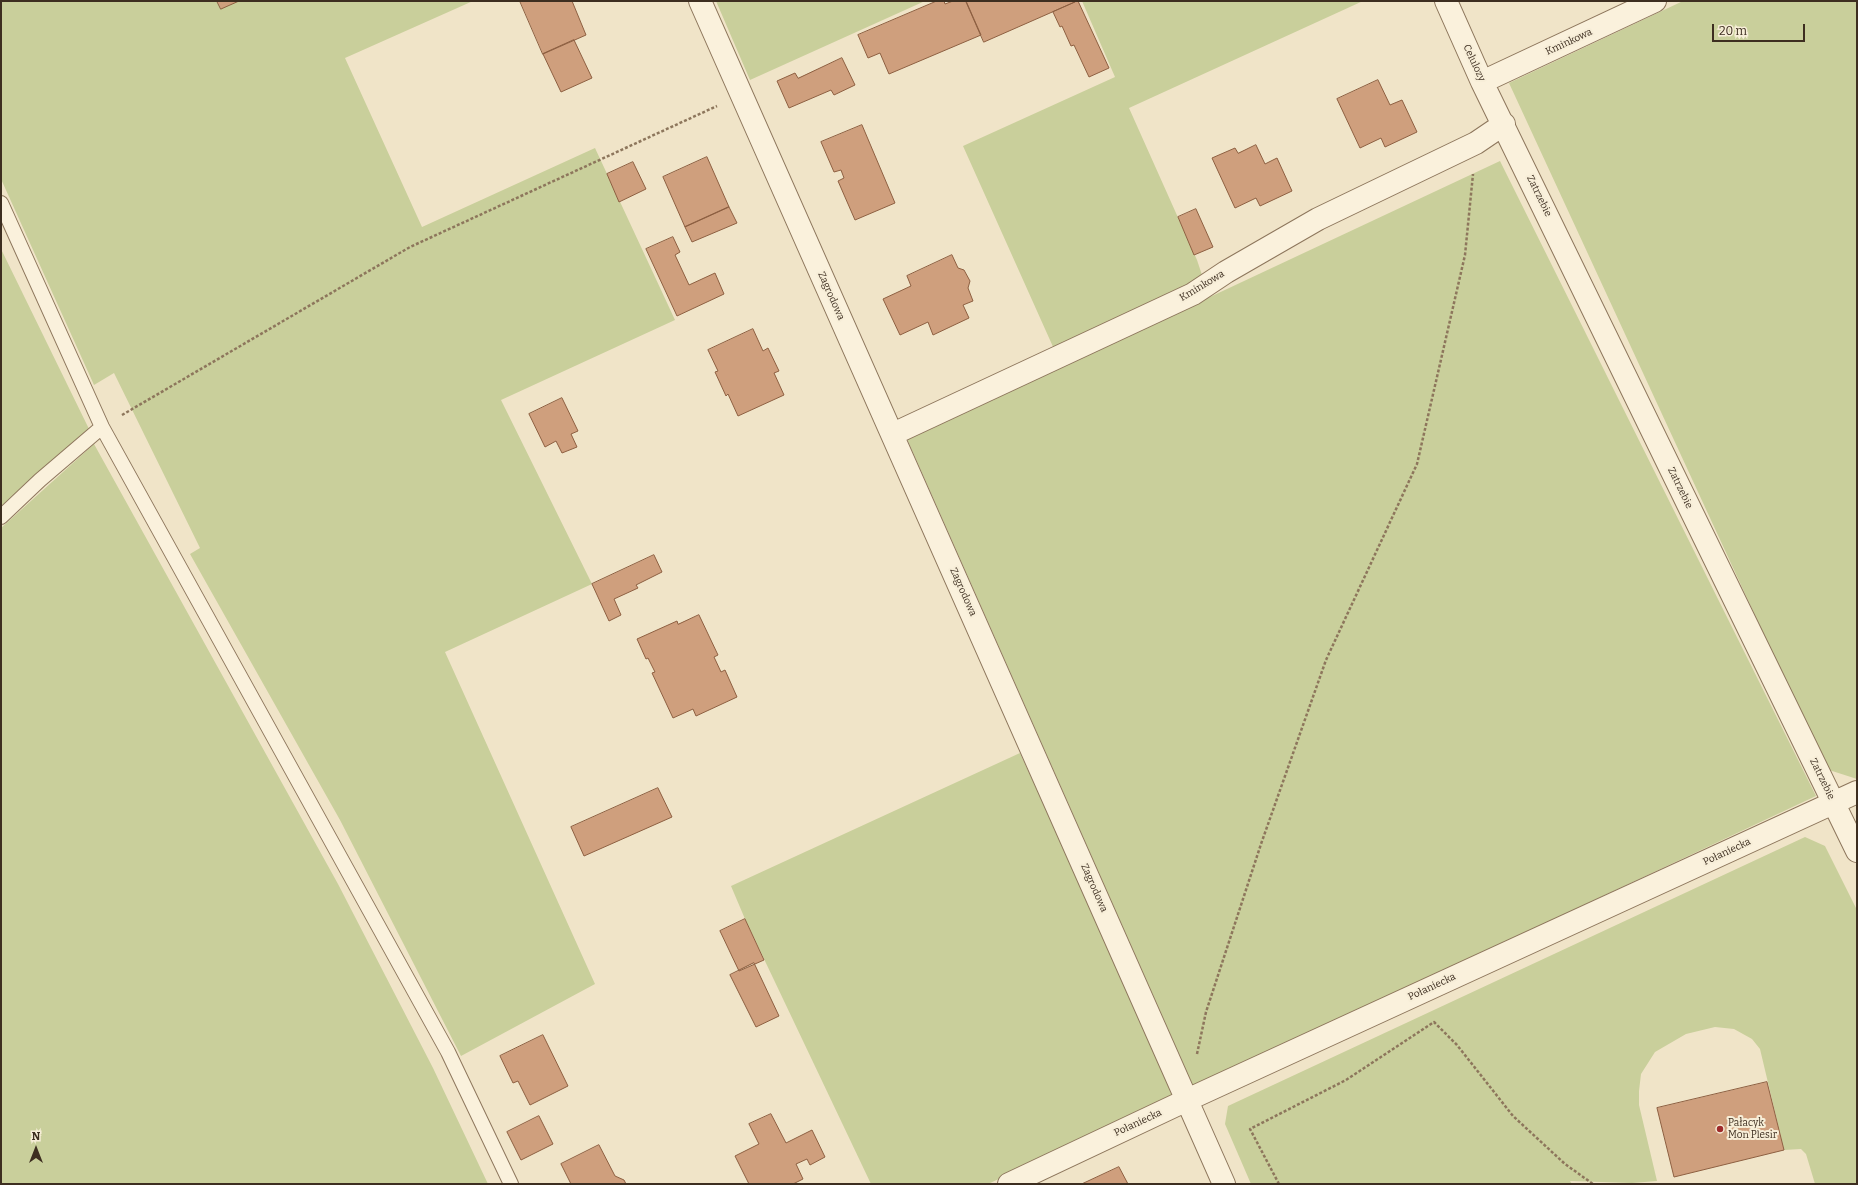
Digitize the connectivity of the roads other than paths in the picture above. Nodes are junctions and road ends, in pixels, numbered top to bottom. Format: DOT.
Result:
graph roads {
  1 [pos="700,1"];
  2 [pos="1446,1"];
  3 [pos="1655,1"];
  4 [pos="1482,82"];
  5 [pos="1504,124"];
  6 [pos="1,203"];
  7 [pos="102,427"];
  8 [pos="893,434"];
  9 [pos="1,517"];
  10 [pos="1857,792"];
  11 [pos="1834,803"];
  12 [pos="1857,851"];
  13 [pos="1187,1100"];
  14 [pos="511,1184"];
  15 [pos="1008,1184"];
  16 [pos="1224,1184"];
  1 -- 8 [label="street, Zagrodowa"];
  2 -- 4 [label="street, Celulozy"];
  3 -- 4 [label="street, Kminkowa"];
  4 -- 5 [label="street, Celulozy"];
  5 -- 8 [label="street, Kminkowa"];
  5 -- 11 [label="street, Zatrzebie"];
  6 -- 7 [label="lane"];
  7 -- 9 [label="lane"];
  7 -- 14 [label="lane"];
  8 -- 13 [label="street, Zagrodowa"];
  10 -- 11 [label="street, Połaniecka"];
  11 -- 12 [label="street, Zatrzebie"];
  11 -- 13 [label="street, Połaniecka"];
  13 -- 15 [label="street, Połaniecka"];
  13 -- 16 [label="street, Zagrodowa"];
}
